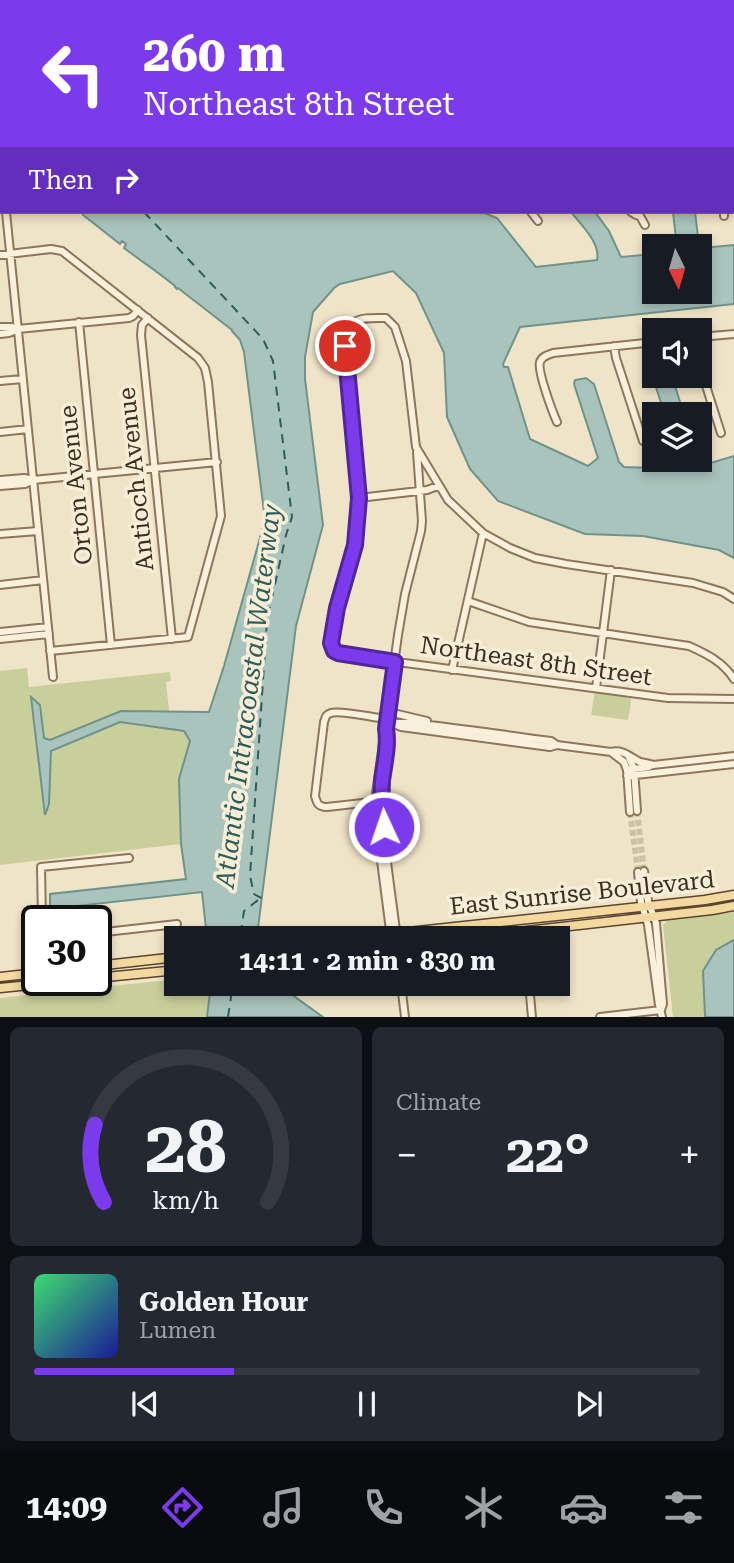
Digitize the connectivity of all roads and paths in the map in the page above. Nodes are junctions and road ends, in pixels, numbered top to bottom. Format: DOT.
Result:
graph roads {
  1 [pos="6,214"];
  2 [pos="533,214"];
  3 [pos="641,214"];
  4 [pos="538,221"];
  5 [pos="645,225"];
  6 [pos="10,254"];
  7 [pos="0,255"];
  8 [pos="138,310"];
  9 [pos="148,318"];
  10 [pos="79,322"];
  11 [pos="0,327"];
  12 [pos="18,329"];
  13 [pos="0,334"];
  14 [pos="734,334"];
  15 [pos="712,336"];
  16 [pos="642,343"];
  17 [pos="614,346"];
  18 [pos="23,379"];
  19 [pos="0,381"];
  20 [pos="707,388"];
  21 [pos="557,422"];
  22 [pos="28,429"];
  23 [pos="0,432"];
  24 [pos="721,433"];
  25 [pos="642,438"];
  26 [pos="416,447"];
  27 [pos="217,461"];
  28 [pos="154,468"];
  29 [pos="94,474"];
  30 [pos="0,480"];
  31 [pos="33,480"];
  32 [pos="0,486"];
  33 [pos="438,486"];
  34 [pos="420,491"];
  35 [pos="359,498"];
  36 [pos="38,531"];
  37 [pos="483,533"];
  38 [pos="0,534"];
  39 [pos="611,570"];
  40 [pos="43,580"];
  41 [pos="0,585"];
  42 [pos="734,598"];
  43 [pos="468,601"];
  44 [pos="48,631"];
  45 [pos="0,632"];
  46 [pos="602,633"];
  47 [pos="13,634"];
  48 [pos="0,639"];
  49 [pos="172,639"];
  50 [pos="111,645"];
  51 [pos="50,651"];
  52 [pos="395,662"];
  53 [pos="452,670"];
  54 [pos="53,677"];
  55 [pos="734,679"];
  56 [pos="596,688"];
  57 [pos="734,699"];
  58 [pos="389,712"];
  59 [pos="392,726"];
  60 [pos="433,726"];
  61 [pos="388,737"];
  62 [pos="557,745"];
  63 [pos="611,752"];
  64 [pos="628,755"];
  65 [pos="734,756"];
  66 [pos="734,764"];
  67 [pos="653,765"];
  68 [pos="631,773"];
  69 [pos="379,802"];
  70 [pos="634,811"];
  71 [pos="129,858"];
  72 [pos="641,872"];
  73 [pos="734,895"];
  74 [pos="42,905"];
  75 [pos="646,906"];
  76 [pos="734,906"];
  77 [pos="651,917"];
  78 [pos="537,918"];
  79 [pos="177,924"];
  80 [pos="393,926"];
  81 [pos="473,926"];
  82 [pos="527,926"];
  83 [pos="570,928"];
  84 [pos="112,931"];
  85 [pos="164,959"];
  86 [pos="112,965"];
  87 [pos="164,971"];
  88 [pos="21,975"];
  89 [pos="112,976"];
  90 [pos="0,977"];
  91 [pos="21,985"];
  92 [pos="0,988"];
  93 [pos="402,996"];
  94 [pos="530,996"];
  95 [pos="662,1014"];
  96 [pos="405,1017"];
  97 [pos="532,1017"];
  98 [pos="600,1017"];
  1 -- 6 [label="street"];
  2 -- 4 [label="street"];
  3 -- 5 [label="street"];
  6 -- 7 [label="street"];
  6 -- 8 [label="street"];
  6 -- 12 [label="street"];
  8 -- 9 [label="street"];
  8 -- 10 [label="street"];
  9 -- 27 [label="street"];
  9 -- 28 [label="street, Antioch Avenue"];
  10 -- 12 [label="street"];
  10 -- 29 [label="street, Orton Avenue"];
  11 -- 12 [label="street"];
  12 -- 13 [label="street"];
  12 -- 18 [label="street"];
  14 -- 15 [label="street"];
  16 -- 17 [label="street"];
  17 -- 21 [label="street"];
  17 -- 25 [label="street"];
  18 -- 19 [label="street"];
  18 -- 22 [label="street"];
  20 -- 24 [label="street"];
  22 -- 23 [label="street"];
  22 -- 31 [label="street"];
  26 -- 33 [label="street"];
  26 -- 34 [label="street"];
  26 -- 35 [label="street"];
  27 -- 28 [label="street"];
  27 -- 49 [label="street"];
  28 -- 29 [label="street"];
  28 -- 49 [label="street, Antioch Avenue"];
  29 -- 31 [label="street"];
  29 -- 50 [label="street, Orton Avenue"];
  30 -- 31 [label="street"];
  31 -- 32 [label="street"];
  31 -- 36 [label="street"];
  33 -- 34 [label="street"];
  33 -- 37 [label="street"];
  34 -- 35 [label="street"];
  34 -- 52 [label="street"];
  35 -- 52 [label="street, Northeast 8th Street"];
  36 -- 38 [label="street"];
  36 -- 40 [label="street"];
  37 -- 39 [label="street"];
  37 -- 43 [label="street"];
  39 -- 42 [label="street"];
  39 -- 46 [label="street"];
  40 -- 41 [label="street"];
  40 -- 44 [label="street"];
  43 -- 46 [label="street"];
  43 -- 53 [label="street"];
  44 -- 47 [label="street"];
  44 -- 51 [label="street"];
  45 -- 47 [label="street"];
  46 -- 55 [label="street"];
  46 -- 56 [label="street"];
  47 -- 48 [label="street"];
  49 -- 50 [label="street"];
  50 -- 51 [label="street"];
  51 -- 54 [label="street"];
  52 -- 53 [label="street, Northeast 8th Street"];
  52 -- 58 [label="street"];
  53 -- 56 [label="street, Northeast 8th Street"];
  56 -- 57 [label="street, Northeast 8th Street"];
  58 -- 59 [label="street"];
  58 -- 60 [label="street"];
  59 -- 60 [label="street"];
  59 -- 61 [label="street"];
  59 -- 61 [label="street"];
  59 -- 62 [label="street"];
  59 -- 69 [label="street"];
  59 -- 69 [label="street"];
  60 -- 62 [label="street"];
  61 -- 69 [label="street"];
  62 -- 63 [label="street"];
  63 -- 64 [label="street"];
  63 -- 68 [label="street"];
  64 -- 67 [label="street"];
  64 -- 68 [label="street"];
  65 -- 67 [label="street"];
  66 -- 68 [label="street"];
  67 -- 68 [label="street"];
  68 -- 70 [label="street"];
  69 -- 80 [label="street"];
  71 -- 74 [label="street"];
  72 -- 75 [label="street"];
  73 -- 75 [label="main road, East Sunrise Boulevard"];
  75 -- 77 [label="street"];
  75 -- 78 [label="main road, East Sunrise Boulevard"];
  76 -- 77 [label="main road, East Sunrise Boulevard"];
  77 -- 83 [label="main road, East Sunrise Boulevard"];
  77 -- 95 [label="street"];
  78 -- 81 [label="main road, East Sunrise Boulevard"];
  78 -- 82 [label="main road"];
  79 -- 84 [label="street"];
  85 -- 86 [label="main road"];
  87 -- 89 [label="main road"];
  88 -- 90 [label="main road"];
  91 -- 92 [label="main road"];
  93 -- 96 [label="street"];
  94 -- 97 [label="street"];
  95 -- 98 [label="street"];
}
